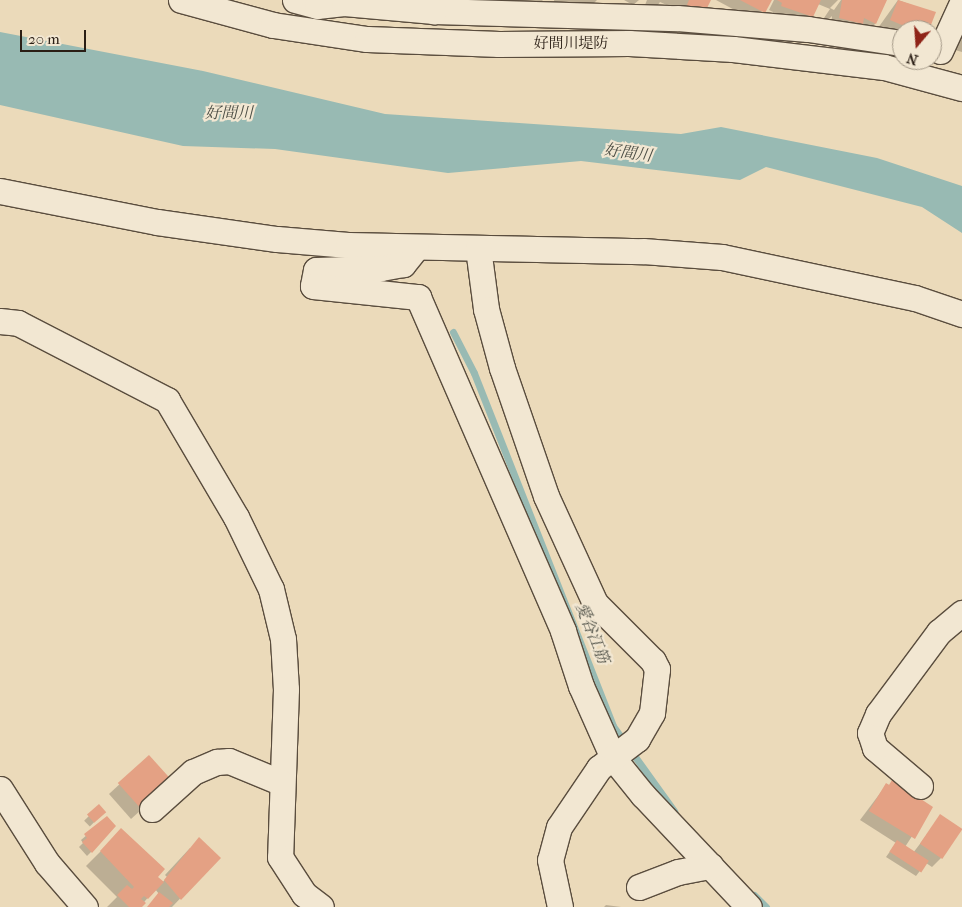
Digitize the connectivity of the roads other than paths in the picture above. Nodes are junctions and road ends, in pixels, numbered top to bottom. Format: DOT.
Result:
graph roads {
  1 [pos="181,0"];
  2 [pos="295,0"];
  3 [pos="343,2"];
  4 [pos="962,3"];
  5 [pos="437,5"];
  6 [pos="892,42"];
  7 [pos="945,52"];
  8 [pos="962,88"];
  9 [pos="0,191"];
  10 [pos="416,248"];
  11 [pos="478,248"];
  12 [pos="962,314"];
  13 [pos="0,321"];
  14 [pos="962,613"];
  15 [pos="613,758"];
  16 [pos="282,783"];
  17 [pos="920,786"];
  18 [pos="0,789"];
  19 [pos="152,809"];
  20 [pos="710,866"];
  21 [pos="639,887"];
  22 [pos="85,907"];
  23 [pos="321,907"];
  24 [pos="560,907"];
  25 [pos="749,907"];
  1 -- 8 [label="street, 好間川堤防"];
  2 -- 3 [label="street"];
  3 -- 5 [label="street"];
  4 -- 7 [label="street"];
  5 -- 6 [label="street"];
  9 -- 10 [label="street"];
  10 -- 11 [label="street"];
  10 -- 15 [label="street"];
  11 -- 12 [label="street"];
  11 -- 15 [label="street"];
  13 -- 16 [label="street"];
  14 -- 17 [label="street"];
  15 -- 20 [label="street"];
  15 -- 24 [label="street"];
  16 -- 19 [label="street"];
  16 -- 23 [label="street"];
  18 -- 22 [label="street"];
  20 -- 21 [label="street"];
  20 -- 25 [label="street"];
}
